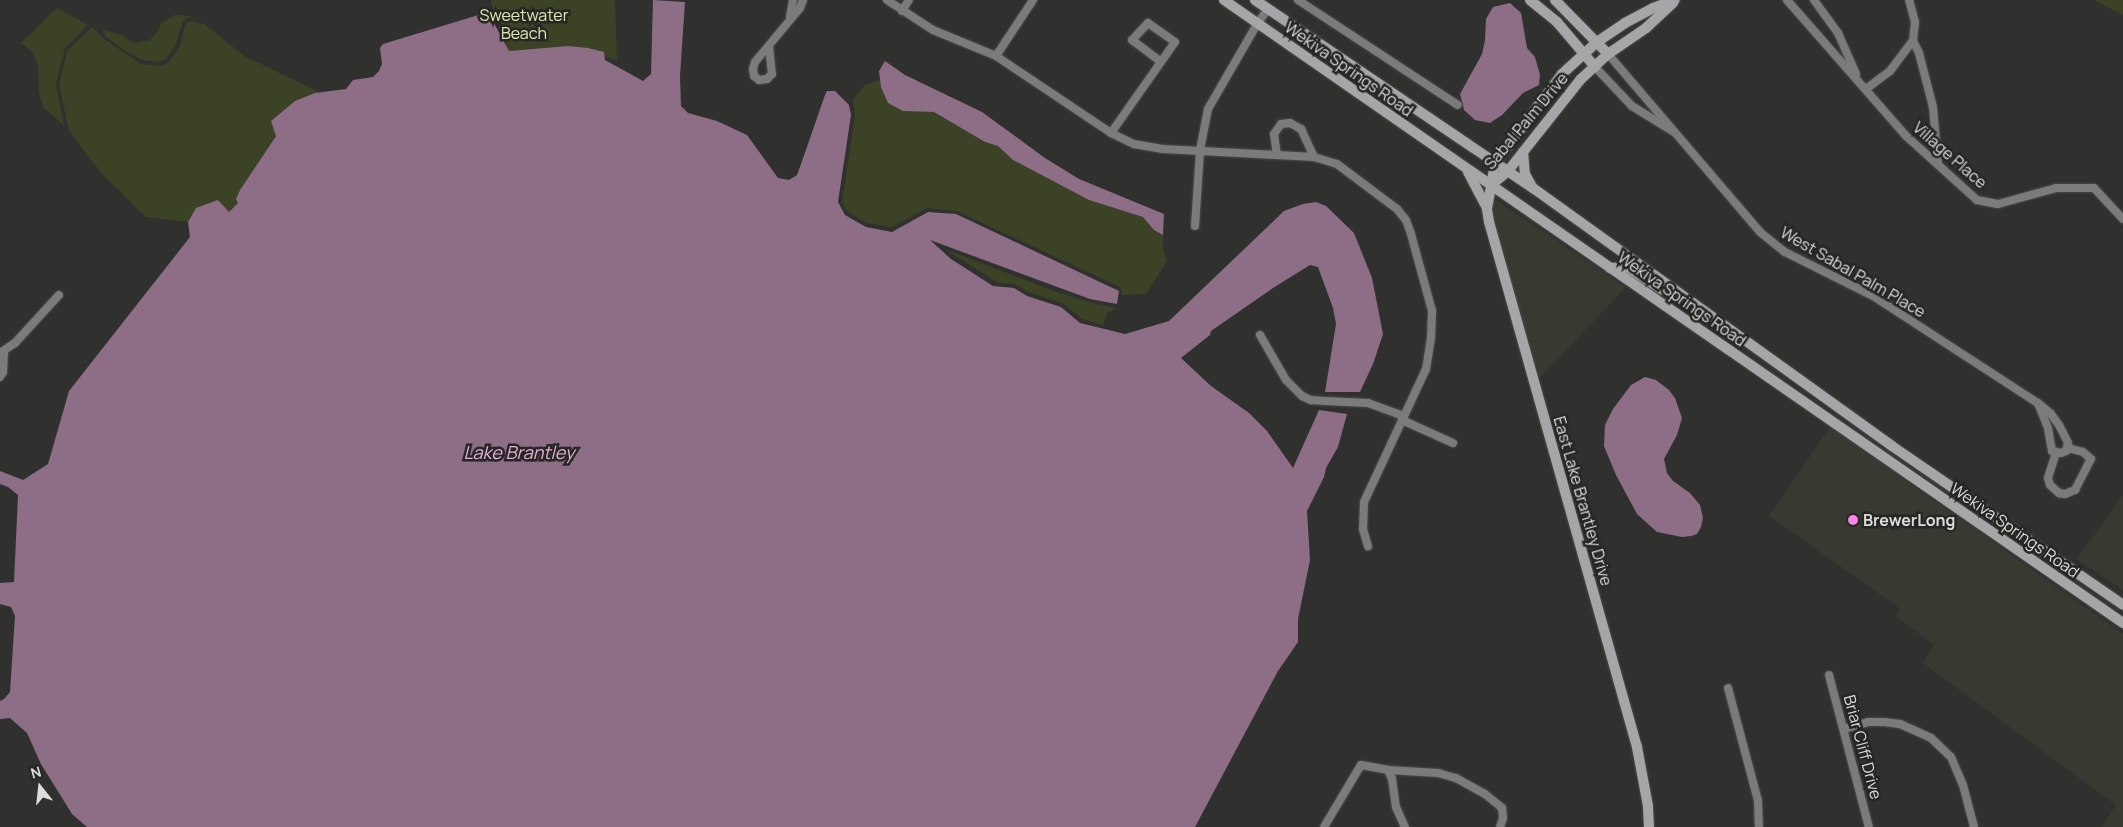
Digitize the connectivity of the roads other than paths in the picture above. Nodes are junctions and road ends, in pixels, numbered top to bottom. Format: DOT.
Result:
graph roads {
  1 [pos="793,0"];
  2 [pos="803,0"];
  3 [pos="887,0"];
  4 [pos="909,0"];
  5 [pos="1033,0"];
  6 [pos="1224,0"];
  7 [pos="1255,0"];
  8 [pos="1298,0"];
  9 [pos="1530,0"];
  10 [pos="1676,0"];
  11 [pos="1814,0"];
  12 [pos="1910,0"];
  13 [pos="1559,1"];
  14 [pos="1791,2"];
  15 [pos="1268,9"];
  16 [pos="902,11"];
  17 [pos="789,19"];
  18 [pos="1257,24"];
  19 [pos="1597,42"];
  20 [pos="1913,42"];
  21 [pos="769,46"];
  22 [pos="1583,54"];
  23 [pos="1608,54"];
  24 [pos="996,56"];
  25 [pos="1161,62"];
  26 [pos="1595,67"];
  27 [pos="1857,78"];
  28 [pos="1866,88"];
  29 [pos="1458,105"];
  30 [pos="1111,133"];
  31 [pos="1680,136"];
  32 [pos="1200,150"];
  33 [pos="1523,152"];
  34 [pos="1277,155"];
  35 [pos="1314,157"];
  36 [pos="1495,163"];
  37 [pos="1938,164"];
  38 [pos="1463,166"];
  39 [pos="1508,171"];
  40 [pos="1491,185"];
  41 [pos="1533,188"];
  42 [pos="1488,209"];
  43 [pos="2123,219"];
  44 [pos="1195,226"];
  45 [pos="1610,268"];
  46 [pos="58,295"];
  47 [pos="1691,302"];
  48 [pos="1260,335"];
  49 [pos="2,352"];
  50 [pos="0,377"];
  51 [pos="2038,403"];
  52 [pos="1403,418"];
  53 [pos="2065,436"];
  54 [pos="2049,440"];
  55 [pos="1453,443"];
  56 [pos="2068,448"];
  57 [pos="2056,453"];
  58 [pos="1368,546"];
  59 [pos="2123,605"];
  60 [pos="2123,623"];
  61 [pos="1829,675"];
  62 [pos="1728,688"];
  63 [pos="1844,729"];
  64 [pos="1388,770"];
  65 [pos="1324,827"];
  66 [pos="1406,827"];
  67 [pos="1500,827"];
  68 [pos="1649,827"];
  69 [pos="1759,827"];
  70 [pos="1869,827"];
  71 [pos="1974,827"];
  1 -- 17 [label="street"];
  2 -- 17 [label="street"];
  3 -- 16 [label="street"];
  4 -- 16 [label="street"];
  5 -- 24 [label="street"];
  6 -- 18 [label="main road, Wekiva Springs Road"];
  7 -- 15 [label="main road, Wekiva Springs Road"];
  8 -- 29 [label="street"];
  9 -- 22 [label="main road"];
  10 -- 19 [label="main road, Sabal Palm Drive"];
  10 -- 23 [label="main road, Sabal Palm Drive"];
  11 -- 27 [label="street, Village Place"];
  12 -- 20 [label="street"];
  13 -- 19 [label="main road"];
  14 -- 27 [label="street, Village Place"];
  15 -- 18 [label="street"];
  15 -- 36 [label="main road, Wekiva Springs Road"];
  16 -- 24 [label="street"];
  17 -- 21 [label="street"];
  18 -- 32 [label="street"];
  18 -- 38 [label="main road, Wekiva Springs Road"];
  19 -- 22 [label="main road, Sabal Palm Drive"];
  19 -- 23 [label="main road"];
  20 -- 28 [label="street"];
  20 -- 37 [label="street"];
  22 -- 26 [label="main road"];
  22 -- 36 [label="main road, Sabal Palm Drive"];
  23 -- 26 [label="main road, Sabal Palm Drive"];
  23 -- 31 [label="street, West Sabal Palm Place"];
  24 -- 30 [label="street"];
  25 -- 25 [label="street"];
  25 -- 30 [label="street"];
  26 -- 31 [label="street, West Sabal Palm Place"];
  26 -- 33 [label="main road, Sabal Palm Drive"];
  27 -- 28 [label="street, Village Place"];
  28 -- 37 [label="street, Village Place"];
  30 -- 32 [label="street"];
  31 -- 51 [label="street, West Sabal Palm Place"];
  32 -- 34 [label="street"];
  32 -- 44 [label="street"];
  33 -- 39 [label="main road, Sabal Palm Drive"];
  33 -- 41 [label="main road"];
  34 -- 35 [label="street"];
  34 -- 35 [label="street"];
  35 -- 52 [label="street"];
  36 -- 39 [label="main road, Wekiva Springs Road"];
  36 -- 40 [label="main road, Sabal Palm Drive"];
  37 -- 43 [label="street, Village Place"];
  38 -- 40 [label="main road, Wekiva Springs Road"];
  38 -- 42 [label="main road"];
  39 -- 40 [label="main road, Sabal Palm Drive"];
  39 -- 41 [label="main road, Wekiva Springs Road"];
  40 -- 42 [label="main road, East Lake Brantley Drive"];
  40 -- 45 [label="main road, Wekiva Springs Road"];
  41 -- 47 [label="main road, Wekiva Springs Road"];
  42 -- 68 [label="main road, East Lake Brantley Drive"];
  45 -- 47 [label="main road"];
  45 -- 60 [label="main road, Wekiva Springs Road"];
  46 -- 49 [label="street"];
  47 -- 59 [label="main road, Wekiva Springs Road"];
  48 -- 52 [label="street"];
  49 -- 50 [label="street"];
  51 -- 53 [label="street, West Sabal Palm Place"];
  51 -- 54 [label="street"];
  52 -- 55 [label="street"];
  52 -- 58 [label="street"];
  53 -- 54 [label="street"];
  53 -- 56 [label="street, West Sabal Palm Place"];
  54 -- 57 [label="street"];
  56 -- 57 [label="street"];
  56 -- 57 [label="street"];
  61 -- 63 [label="street, Briar Cliff Drive"];
  62 -- 69 [label="street"];
  63 -- 70 [label="street, Briar Cliff Drive"];
  63 -- 71 [label="street"];
  64 -- 65 [label="street"];
  64 -- 66 [label="street"];
  64 -- 67 [label="street"];
}
